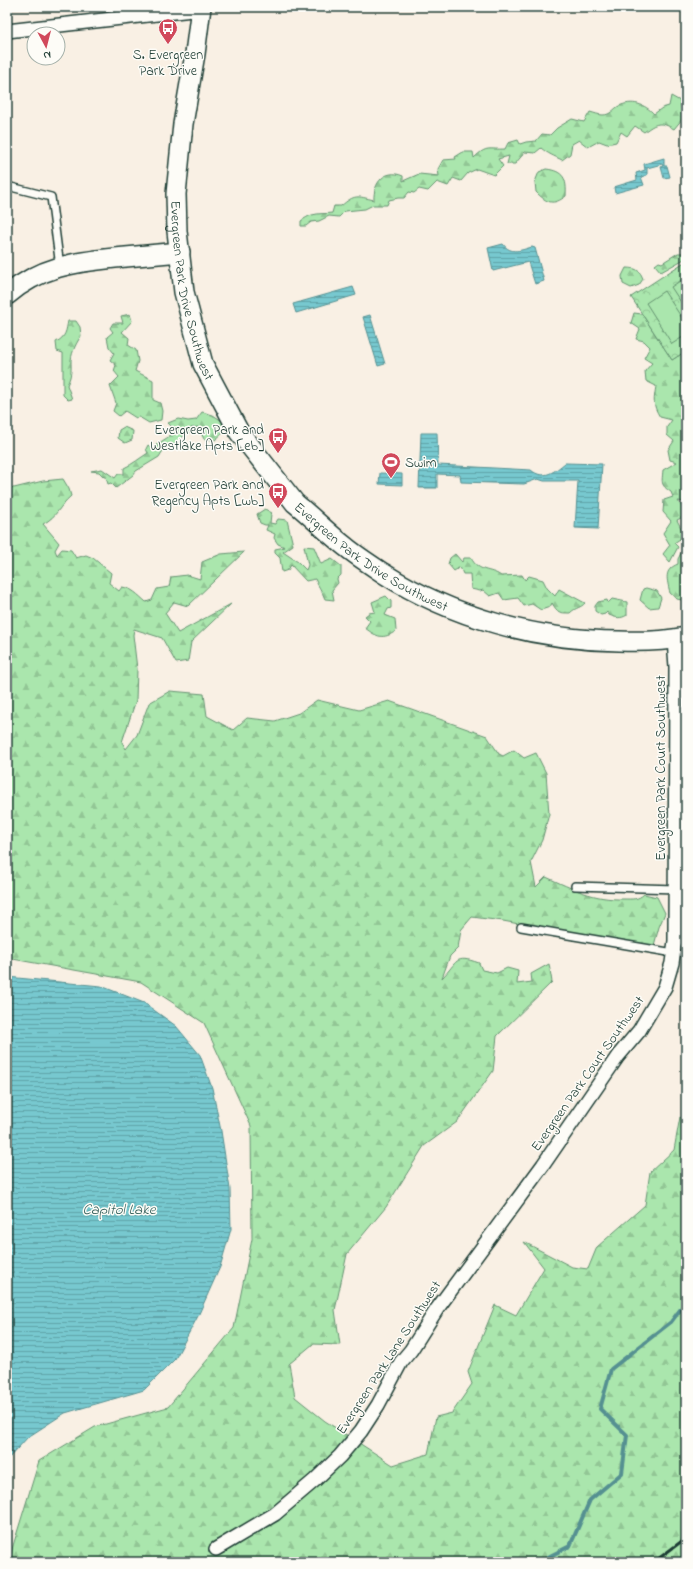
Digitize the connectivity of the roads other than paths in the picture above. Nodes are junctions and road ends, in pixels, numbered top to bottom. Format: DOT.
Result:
graph roads {
  1 [pos="201,8"];
  2 [pos="7,31"];
  3 [pos="7,186"];
  4 [pos="180,252"];
  5 [pos="60,266"];
  6 [pos="7,295"];
  7 [pos="680,638"];
  8 [pos="681,689"];
  9 [pos="575,886"];
  10 [pos="676,889"];
  11 [pos="521,927"];
  12 [pos="678,945"];
  13 [pos="455,1284"];
  14 [pos="216,1549"];
  1 -- 2 [label="street"];
  1 -- 4 [label="street, Evergreen Park Drive Southwest"];
  3 -- 5 [label="lane"];
  4 -- 5 [label="street"];
  4 -- 7 [label="street, Evergreen Park Drive Southwest"];
  5 -- 6 [label="street"];
  7 -- 8 [label="street, Evergreen Park Court Southwest"];
  8 -- 10 [label="street, Evergreen Park Court Southwest"];
  9 -- 10 [label="lane"];
  10 -- 12 [label="street, Evergreen Park Court Southwest"];
  11 -- 12 [label="lane"];
  12 -- 13 [label="street, Evergreen Park Court Southwest"];
  13 -- 14 [label="street, Evergreen Park Lane Southwest"];
}
